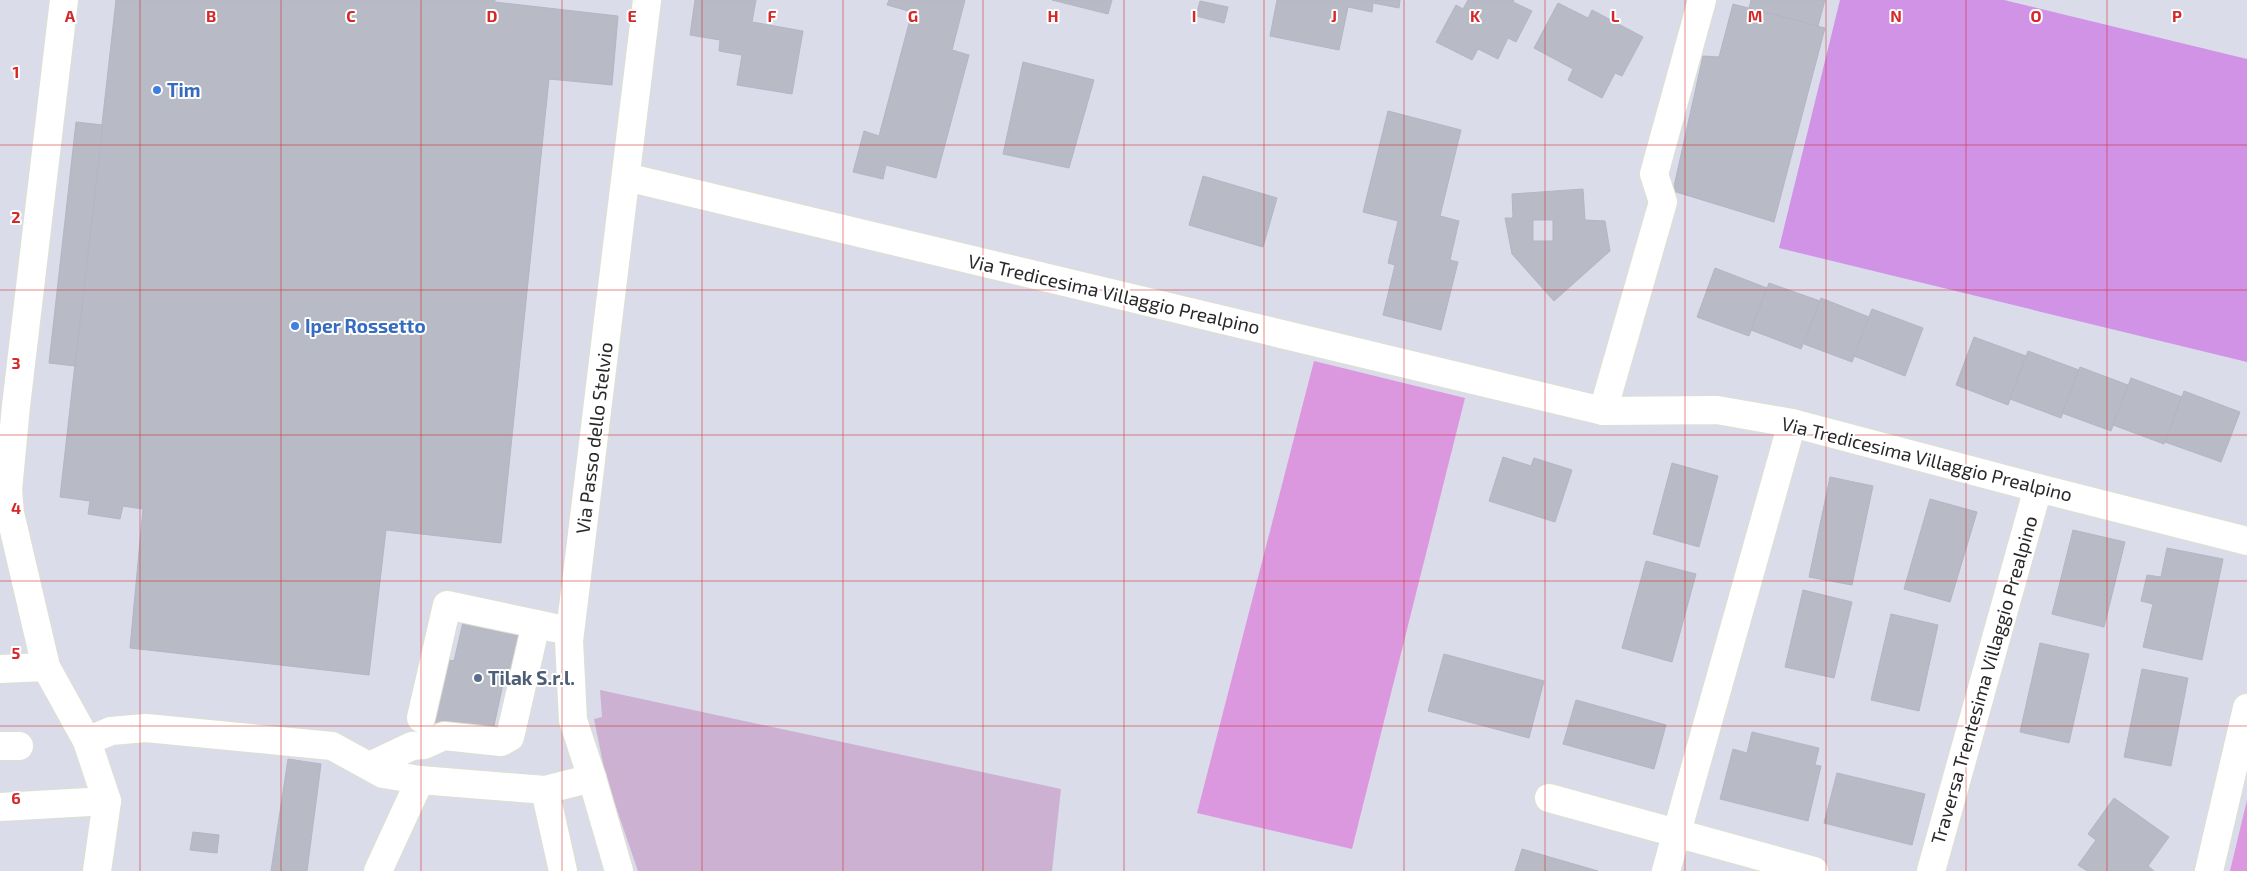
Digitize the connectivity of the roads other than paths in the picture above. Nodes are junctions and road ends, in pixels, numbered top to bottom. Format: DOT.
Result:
graph roads {
  1 [pos="647,0"];
  2 [pos="1702,0"];
  3 [pos="56,13"];
  4 [pos="626,177"];
  5 [pos="8,405"];
  6 [pos="1603,410"];
  7 [pos="1792,423"];
  8 [pos="7,440"];
  9 [pos="4,485"];
  10 [pos="2038,488"];
  11 [pos="2247,541"];
  12 [pos="536,624"];
  13 [pos="571,631"];
  14 [pos="46,668"];
  15 [pos="0,669"];
  16 [pos="2247,708"];
  17 [pos="421,718"];
  18 [pos="87,741"];
  19 [pos="370,766"];
  20 [pos="592,778"];
  21 [pos="420,780"];
  22 [pos="545,790"];
  23 [pos="1549,798"];
  24 [pos="107,801"];
  25 [pos="0,807"];
  26 [pos="1675,834"];
  27 [pos="97,871"];
  28 [pos="378,871"];
  29 [pos="563,871"];
  30 [pos="619,871"];
  31 [pos="1666,871"];
  32 [pos="1814,871"];
  33 [pos="1931,871"];
  34 [pos="2209,871"];
  1 -- 4 [label="street, Via Passo dello Stelvio"];
  2 -- 6 [label="street"];
  3 -- 5 [label="street"];
  4 -- 6 [label="street, Via Tredicesima Villaggio Prealpino"];
  4 -- 13 [label="street, Via Passo dello Stelvio"];
  5 -- 8 [label="street"];
  6 -- 7 [label="street, Via Tredicesima Villaggio Prealpino"];
  7 -- 10 [label="street, Via Tredicesima Villaggio Prealpino"];
  7 -- 26 [label="street"];
  8 -- 9 [label="street"];
  9 -- 14 [label="street"];
  10 -- 11 [label="street, Via Tredicesima Villaggio Prealpino"];
  10 -- 33 [label="street, Traversa Trentesima Villaggio Prealpino"];
  12 -- 13 [label="street"];
  12 -- 17 [label="street"];
  12 -- 19 [label="street"];
  13 -- 20 [label="street, Via Passo dello Stelvio"];
  14 -- 15 [label="street"];
  14 -- 18 [label="street"];
  16 -- 34 [label="street"];
  18 -- 19 [label="street"];
  18 -- 24 [label="street"];
  19 -- 21 [label="street"];
  20 -- 22 [label="street"];
  20 -- 30 [label="street, Via Passo dello Stelvio"];
  21 -- 22 [label="street"];
  21 -- 28 [label="street"];
  22 -- 29 [label="street"];
  23 -- 26 [label="street"];
  24 -- 25 [label="street"];
  24 -- 27 [label="street"];
  26 -- 31 [label="street"];
  26 -- 32 [label="street"];
}
